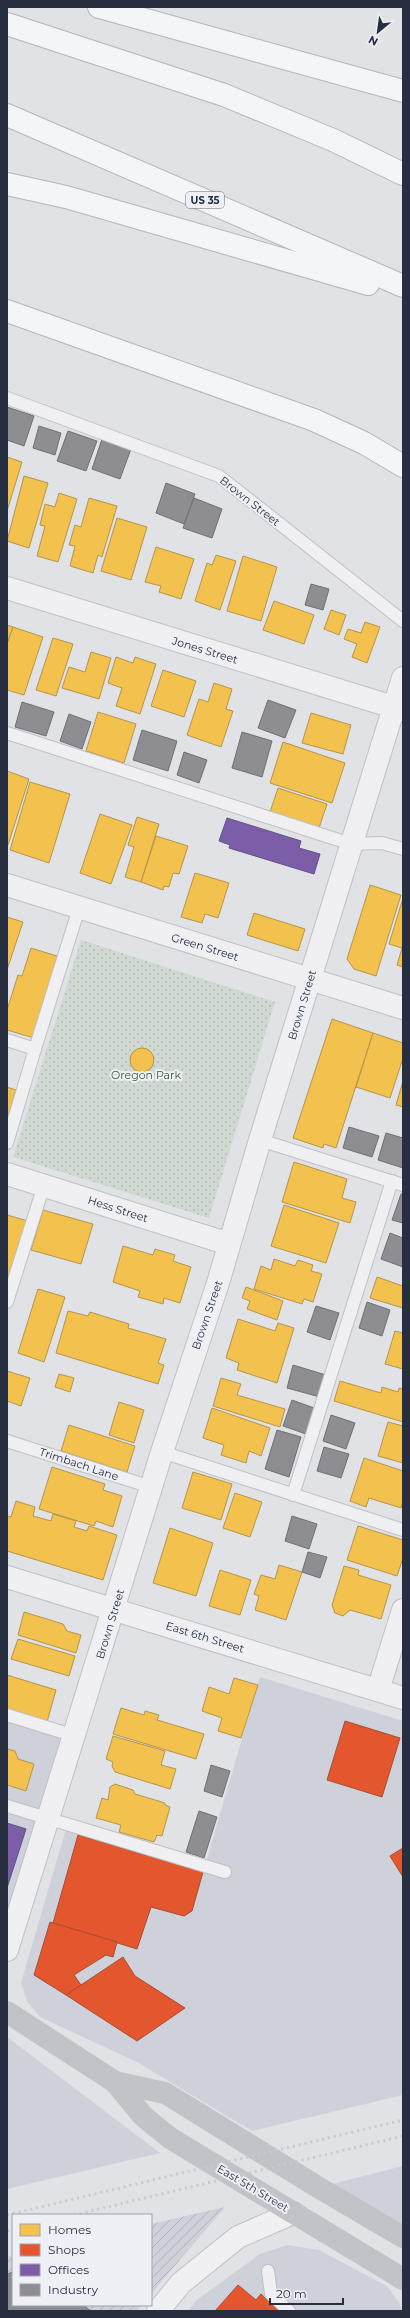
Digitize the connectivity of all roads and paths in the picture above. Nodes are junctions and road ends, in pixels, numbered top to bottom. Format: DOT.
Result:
graph roads {
  1 [pos="99,7"];
  2 [pos="7,24"];
  3 [pos="403,91"];
  4 [pos="7,115"];
  5 [pos="403,174"];
  6 [pos="7,184"];
  7 [pos="403,286"];
  8 [pos="403,293"];
  9 [pos="7,312"];
  10 [pos="7,398"];
  11 [pos="403,466"];
  12 [pos="7,588"];
  13 [pos="403,621"];
  14 [pos="403,678"];
  15 [pos="399,709"];
  16 [pos="7,733"];
  17 [pos="351,844"];
  18 [pos="403,849"];
  19 [pos="7,885"];
  20 [pos="79,908"];
  21 [pos="310,980"];
  22 [pos="403,1008"];
  23 [pos="7,1040"];
  24 [pos="35,1049"];
  25 [pos="260,1140"];
  26 [pos="7,1143"];
  27 [pos="7,1174"];
  28 [pos="398,1183"];
  29 [pos="44,1186"];
  30 [pos="229,1244"];
  31 [pos="7,1302"];
  32 [pos="7,1441"];
  33 [pos="162,1452"];
  34 [pos="151,1488"];
  35 [pos="293,1495"];
  36 [pos="403,1530"];
  37 [pos="7,1577"];
  38 [pos="114,1610"];
  39 [pos="403,1610"];
  40 [pos="378,1690"];
  41 [pos="403,1698"];
  42 [pos="7,1715"];
  43 [pos="75,1736"];
  44 [pos="7,1806"];
  45 [pos="49,1819"];
  46 [pos="225,1872"];
  47 [pos="7,1950"];
  48 [pos="7,2012"];
  49 [pos="115,2082"];
  50 [pos="293,2213"];
  51 [pos="403,2237"];
  52 [pos="268,2271"];
  53 [pos="403,2279"];
  54 [pos="158,2311"];
  55 [pos="289,2311"];
  1 -- 3 [label="highway"];
  2 -- 5 [label="highway"];
  4 -- 7 [label="highway, US 35"];
  6 -- 8 [label="highway"];
  9 -- 11 [label="highway"];
  10 -- 13 [label="lane, Brown Street"];
  12 -- 15 [label="street, Jones Street"];
  14 -- 15 [label="street, Brown Street"];
  15 -- 17 [label="street, Brown Street"];
  16 -- 17 [label="lane"];
  17 -- 18 [label="lane"];
  17 -- 21 [label="street, Brown Street"];
  19 -- 20 [label="street, Green Street"];
  20 -- 21 [label="street, Green Street"];
  20 -- 24 [label="lane"];
  21 -- 22 [label="street, Green Street"];
  21 -- 25 [label="street, Brown Street"];
  23 -- 24 [label="lane"];
  24 -- 26 [label="lane"];
  25 -- 28 [label="lane"];
  25 -- 30 [label="street, Brown Street"];
  27 -- 29 [label="street, Hess Street"];
  28 -- 35 [label="lane"];
  29 -- 30 [label="street, Hess Street"];
  29 -- 31 [label="lane"];
  30 -- 33 [label="street, Brown Street"];
  32 -- 34 [label="lane, Trimbach Lane"];
  33 -- 34 [label="street, Brown Street"];
  33 -- 35 [label="lane"];
  34 -- 38 [label="street, Brown Street"];
  35 -- 36 [label="lane"];
  37 -- 38 [label="street, East 6th Street"];
  38 -- 40 [label="street, East 6th Street"];
  38 -- 43 [label="street, Brown Street"];
  39 -- 40 [label="street"];
  40 -- 41 [label="street, East 6th Street"];
  42 -- 43 [label="lane"];
  43 -- 45 [label="street, Brown Street"];
  44 -- 45 [label="lane"];
  45 -- 46 [label="lane"];
  45 -- 47 [label="street, Brown Street"];
  48 -- 49 [label="street, East 5th Street"];
  49 -- 50 [label="street, East 5th Street"];
  49 -- 51 [label="street, East 5th Street"];
  50 -- 53 [label="street, East 5th Street"];
  50 -- 54 [label="street"];
  52 -- 55 [label="lane"];
}
